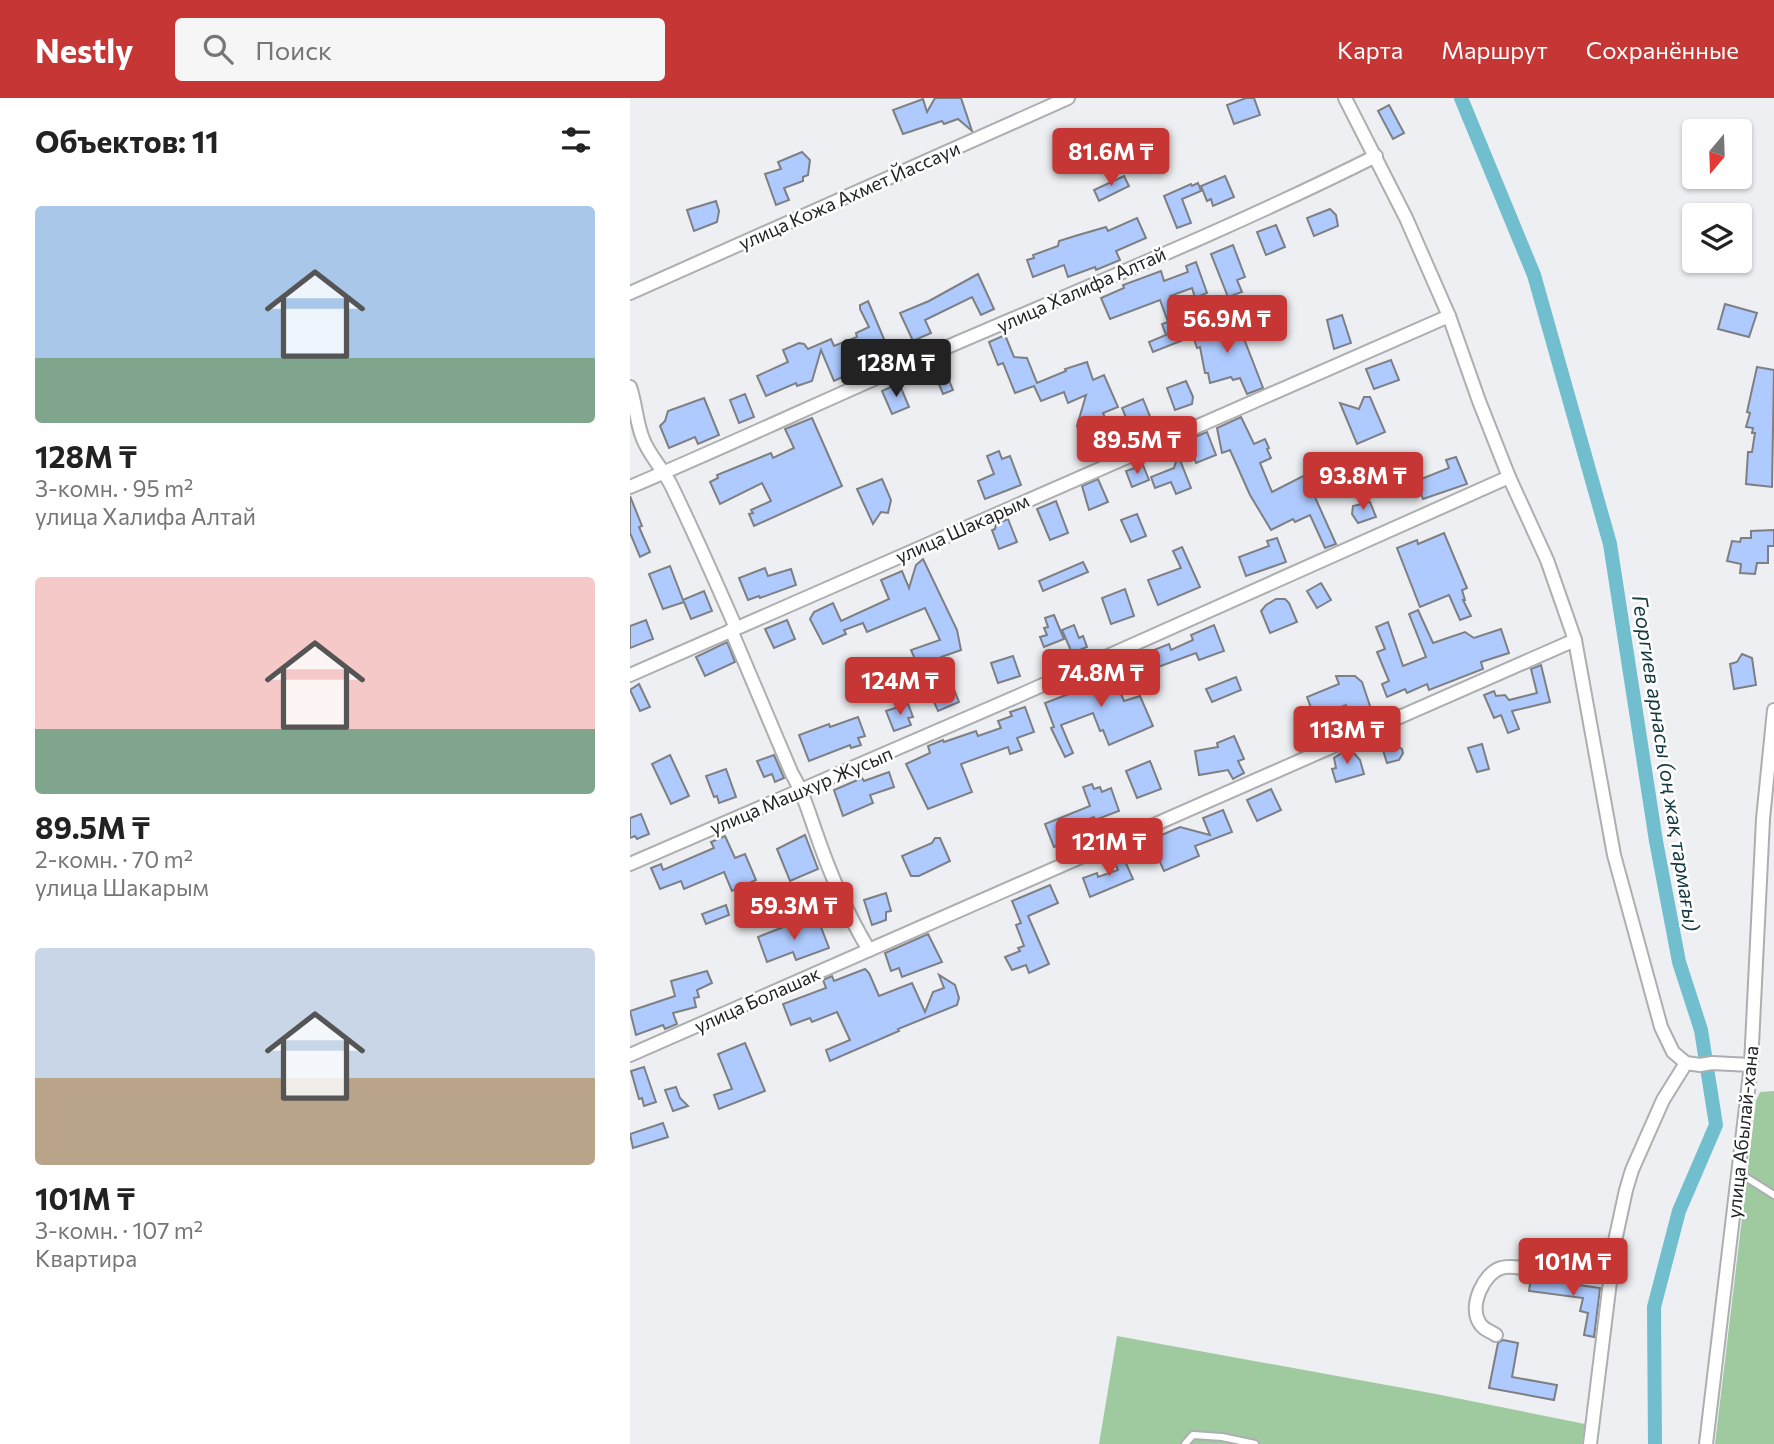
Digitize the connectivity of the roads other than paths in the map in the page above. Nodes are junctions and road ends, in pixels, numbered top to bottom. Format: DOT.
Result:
graph roads {
  1 [pos="1068,98"];
  2 [pos="1345,98"];
  3 [pos="1376,156"];
  4 [pos="630,293"];
  5 [pos="1449,316"];
  6 [pos="630,387"];
  7 [pos="664,472"];
  8 [pos="1509,477"];
  9 [pos="630,487"];
  10 [pos="734,629"];
  11 [pos="1575,640"];
  12 [pos="630,676"];
  13 [pos="1774,710"];
  14 [pos="801,789"];
  15 [pos="1769,821"];
  16 [pos="630,864"];
  17 [pos="869,950"];
  18 [pos="630,1055"];
  19 [pos="1699,1064"];
  20 [pos="1751,1065"];
  21 [pos="1739,1173"];
  22 [pos="1774,1195"];
  23 [pos="1613,1256"];
  24 [pos="1496,1335"];
  25 [pos="1185,1444"];
  26 [pos="1255,1444"];
  27 [pos="1590,1444"];
  28 [pos="1706,1444"];
  1 -- 4 [label="street, улица Кожа Ахмет Йассауи"];
  2 -- 3 [label="street"];
  3 -- 5 [label="street"];
  3 -- 7 [label="street, улица Халифа Алтай"];
  5 -- 8 [label="street"];
  5 -- 10 [label="street, улица Шакарым"];
  6 -- 7 [label="street"];
  7 -- 9 [label="street, улица Халифа Алтай"];
  7 -- 10 [label="street"];
  8 -- 11 [label="street"];
  8 -- 14 [label="street, улица Машхур Жусып"];
  10 -- 12 [label="street, улица Шакарым"];
  10 -- 14 [label="street"];
  11 -- 17 [label="street, улица Болашак"];
  11 -- 19 [label="street"];
  13 -- 15 [label="street, улица Абылай-хана"];
  14 -- 16 [label="street, улица Машхур Жусып"];
  14 -- 17 [label="street"];
  15 -- 20 [label="street, улица Абылай-хана"];
  17 -- 18 [label="street, улица Болашак"];
  19 -- 20 [label="street"];
  19 -- 23 [label="street"];
  20 -- 21 [label="street, улица Абылай-хана"];
  21 -- 22 [label="lane"];
  21 -- 28 [label="street, улица Абылай-хана"];
  23 -- 24 [label="street"];
  23 -- 27 [label="street"];
  25 -- 26 [label="lane"];
}
